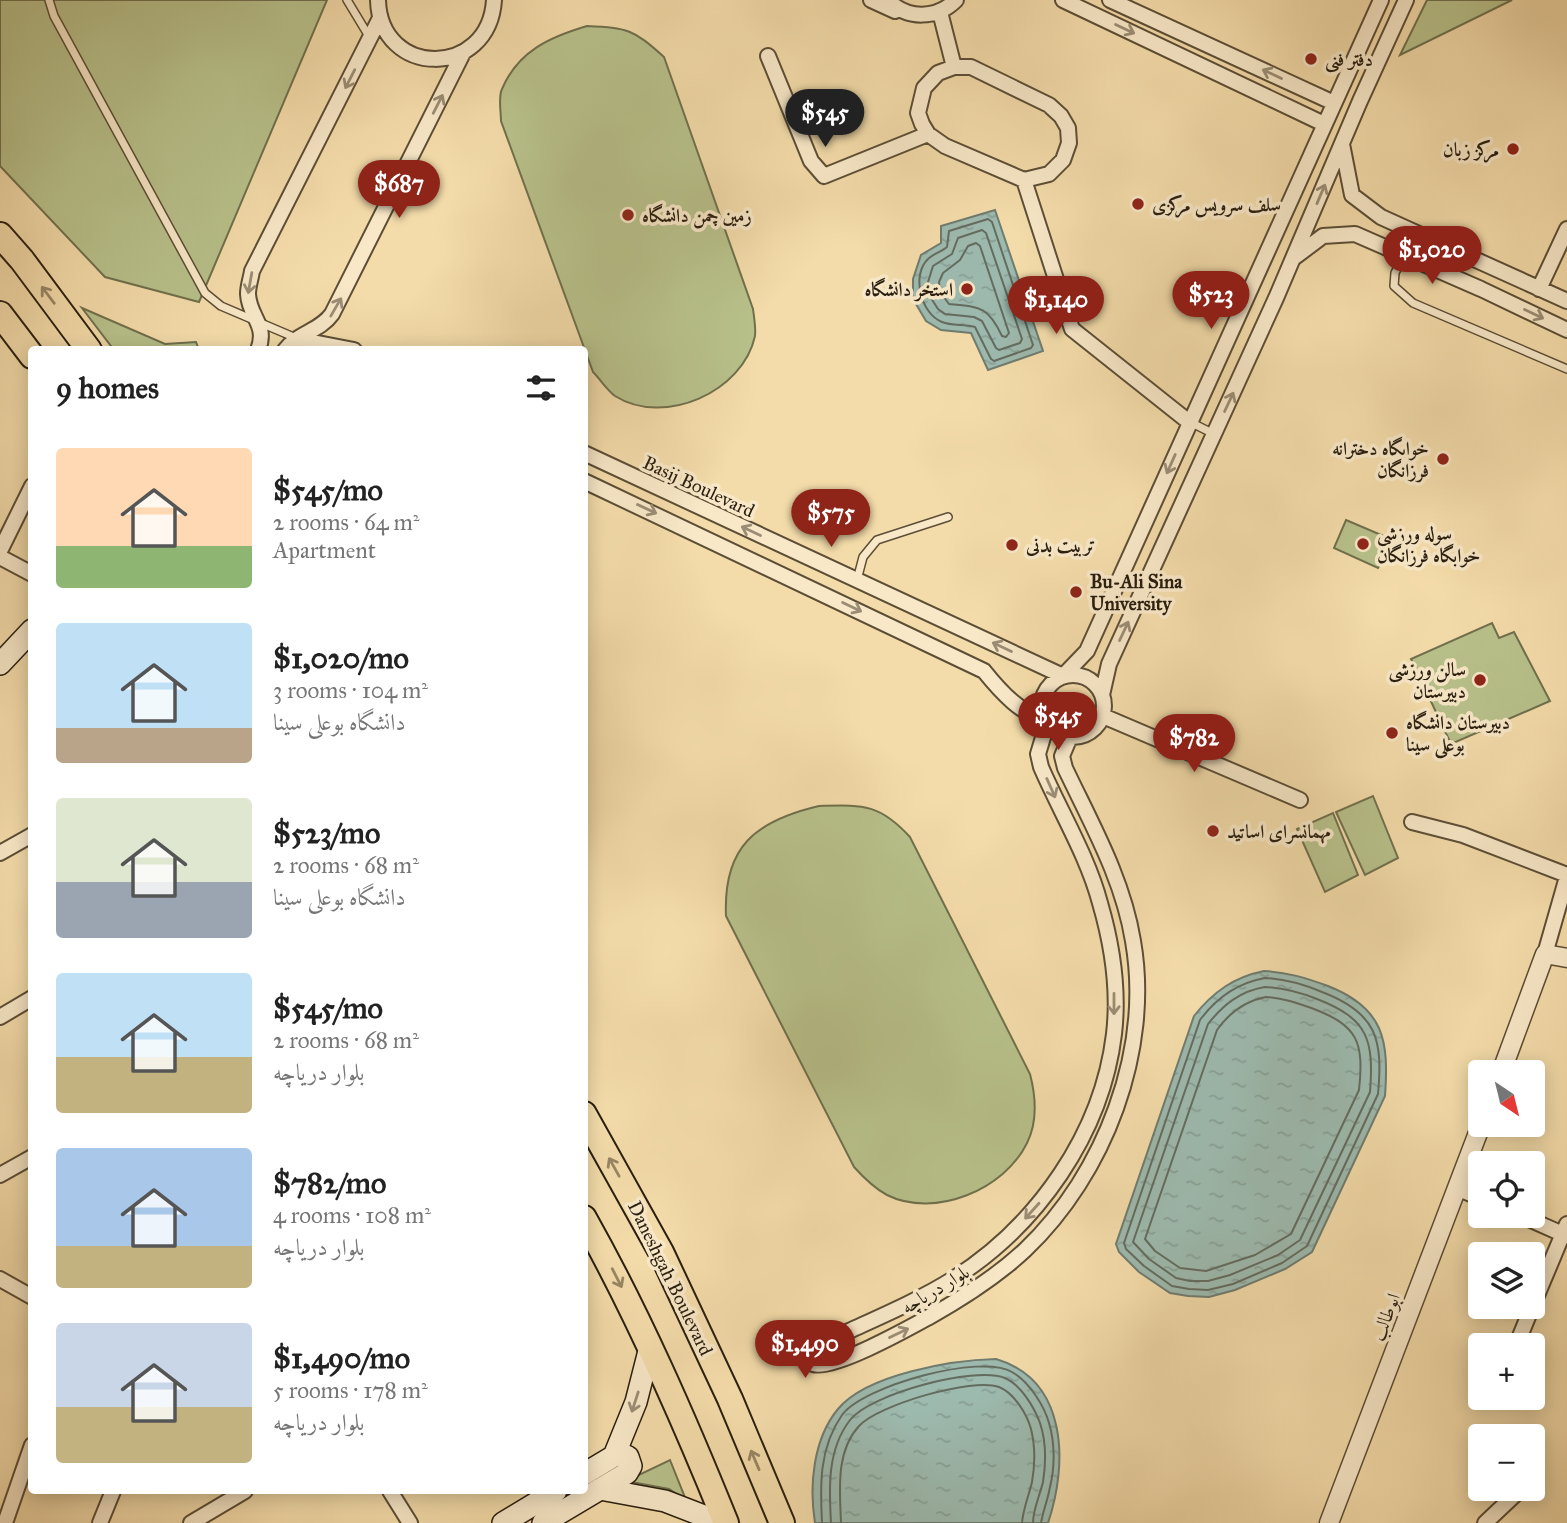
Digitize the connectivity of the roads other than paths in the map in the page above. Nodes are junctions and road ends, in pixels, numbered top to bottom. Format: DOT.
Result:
graph roads {
  1 [pos="49,0"];
  2 [pos="347,0"];
  3 [pos="378,0"];
  4 [pos="494,0"];
  5 [pos="871,0"];
  6 [pos="888,0"];
  7 [pos="956,0"];
  8 [pos="1063,0"];
  9 [pos="1110,0"];
  10 [pos="1381,0"];
  11 [pos="1406,0"];
  12 [pos="940,12"];
  13 [pos="907,13"];
  14 [pos="380,18"];
  15 [pos="371,38"];
  16 [pos="463,53"];
  17 [pos="768,56"];
  18 [pos="954,67"];
  19 [pos="1334,103"];
  20 [pos="1324,124"];
  21 [pos="928,134"];
  22 [pos="1342,145"];
  23 [pos="1024,180"];
  24 [pos="1567,229"];
  25 [pos="1415,232"];
  26 [pos="0,235"];
  27 [pos="1405,255"];
  28 [pos="1294,257"];
  29 [pos="1539,289"];
  30 [pos="1567,302"];
  31 [pos="0,314"];
  32 [pos="258,322"];
  33 [pos="1567,330"];
  34 [pos="296,338"];
  35 [pos="86,346"];
  36 [pos="259,346"];
  37 [pos="289,346"];
  38 [pos="305,346"];
  39 [pos="335,346"];
  40 [pos="28,351"];
  41 [pos="1567,369"];
  42 [pos="1189,422"];
  43 [pos="1214,434"];
  44 [pos="588,455"];
  45 [pos="588,483"];
  46 [pos="28,494"];
  47 [pos="948,517"];
  48 [pos="0,551"];
  49 [pos="0,557"];
  50 [pos="28,572"];
  51 [pos="857,580"];
  52 [pos="28,634"];
  53 [pos="0,664"];
  54 [pos="1063,676"];
  55 [pos="1102,695"];
  56 [pos="1103,716"];
  57 [pos="1047,724"];
  58 [pos="1070,737"];
  59 [pos="1300,800"];
  60 [pos="1412,822"];
  61 [pos="28,837"];
  62 [pos="0,853"];
  63 [pos="1567,876"];
  64 [pos="1545,954"];
  65 [pos="1567,958"];
  66 [pos="28,1001"];
  67 [pos="0,1017"];
  68 [pos="1506,1060"];
  69 [pos="588,1121"];
  70 [pos="1476,1138"];
  71 [pos="28,1159"];
  72 [pos="0,1175"];
  73 [pos="1457,1188"];
  74 [pos="1468,1193"];
  75 [pos="1545,1224"];
  76 [pos="588,1225"];
  77 [pos="1566,1232"];
  78 [pos="1545,1278"];
  79 [pos="0,1279"];
  80 [pos="28,1295"];
  81 [pos="650,1347"];
  82 [pos="614,1456"];
  83 [pos="28,1457"];
  84 [pos="588,1472"];
  85 [pos="600,1489"];
  86 [pos="112,1494"];
  87 [pos="240,1494"];
  88 [pos="392,1494"];
  89 [pos="551,1494"];
  90 [pos="1508,1501"];
  91 [pos="5,1523"];
  92 [pos="100,1523"];
  93 [pos="191,1523"];
  94 [pos="411,1523"];
  95 [pos="503,1523"];
  96 [pos="543,1523"];
  97 [pos="724,1523"];
  98 [pos="782,1523"];
  99 [pos="1329,1523"];
  100 [pos="1485,1523"];
  1 -- 32 [label="lane"];
  2 -- 15 [label="lane"];
  3 -- 14 [label="street"];
  4 -- 16 [label="street"];
  5 -- 13 [label="street"];
  6 -- 13 [label="street"];
  7 -- 12 [label="street"];
  8 -- 20 [label="street, one-way"];
  19 -- 9 [label="street, one-way"];
  10 -- 19 [label="street"];
  11 -- 22 [label="street"];
  12 -- 13 [label="street"];
  12 -- 18 [label="street"];
  14 -- 15 [label="street"];
  14 -- 16 [label="street"];
  15 -- 32 [label="street, one-way"];
  34 -- 16 [label="street, one-way"];
  17 -- 21 [label="street"];
  18 -- 21 [label="street"];
  18 -- 23 [label="street"];
  19 -- 20 [label="street"];
  20 -- 42 [label="street"];
  21 -- 23 [label="street"];
  22 -- 25 [label="street"];
  28 -- 22 [label="street, one-way"];
  23 -- 42 [label="street"];
  24 -- 29 [label="street"];
  25 -- 27 [label="lane"];
  25 -- 29 [label="street"];
  35 -- 26 [label="highway, one-way"];
  27 -- 28 [label="street"];
  27 -- 33 [label="street, one-way"];
  27 -- 41 [label="lane"];
  43 -- 28 [label="street, one-way"];
  29 -- 30 [label="street"];
  31 -- 40 [label="highway"];
  32 -- 34 [label="lane"];
  32 -- 36 [label="street"];
  34 -- 37 [label="street"];
  34 -- 38 [label="street"];
  34 -- 39 [label="street"];
  42 -- 43 [label="lane"];
  42 -- 54 [label="street, one-way"];
  55 -- 43 [label="street, one-way"];
  51 -- 44 [label="street, Basij Boulevard, one-way"];
  45 -- 57 [label="street, one-way"];
  46 -- 48 [label="street"];
  47 -- 51 [label="lane"];
  49 -- 50 [label="street"];
  54 -- 51 [label="street, Basij Boulevard, one-way"];
  52 -- 53 [label="main road"];
  54 -- 55 [label="street"];
  54 -- 57 [label="street"];
  55 -- 56 [label="street"];
  56 -- 58 [label="street"];
  56 -- 59 [label="street"];
  57 -- 58 [label="street"];
  57 -- 58 [label="street, بلوار دریاچه, one-way"];
  60 -- 63 [label="street"];
  61 -- 62 [label="street"];
  63 -- 64 [label="street"];
  64 -- 65 [label="street"];
  64 -- 68 [label="street"];
  66 -- 67 [label="street"];
  98 -- 69 [label="highway, Daneshgah Boulevard, one-way"];
  70 -- 73 [label="street, ابوطالب"];
  71 -- 72 [label="street"];
  73 -- 74 [label="street"];
  73 -- 99 [label="street, ابوطالب"];
  75 -- 77 [label="street"];
  76 -- 81 [label="highway, one-way"];
  77 -- 78 [label="street"];
  79 -- 80 [label="street"];
  81 -- 82 [label="main road, one-way"];
  81 -- 97 [label="highway"];
  82 -- 84 [label="main road"];
  82 -- 85 [label="main road"];
  83 -- 91 [label="street"];
  85 -- 96 [label="main road"];
  85 -- 97 [label="main road"];
  86 -- 92 [label="street"];
  87 -- 93 [label="street"];
  88 -- 94 [label="street"];
  89 -- 95 [label="main road"];
  90 -- 100 [label="street"];
}
